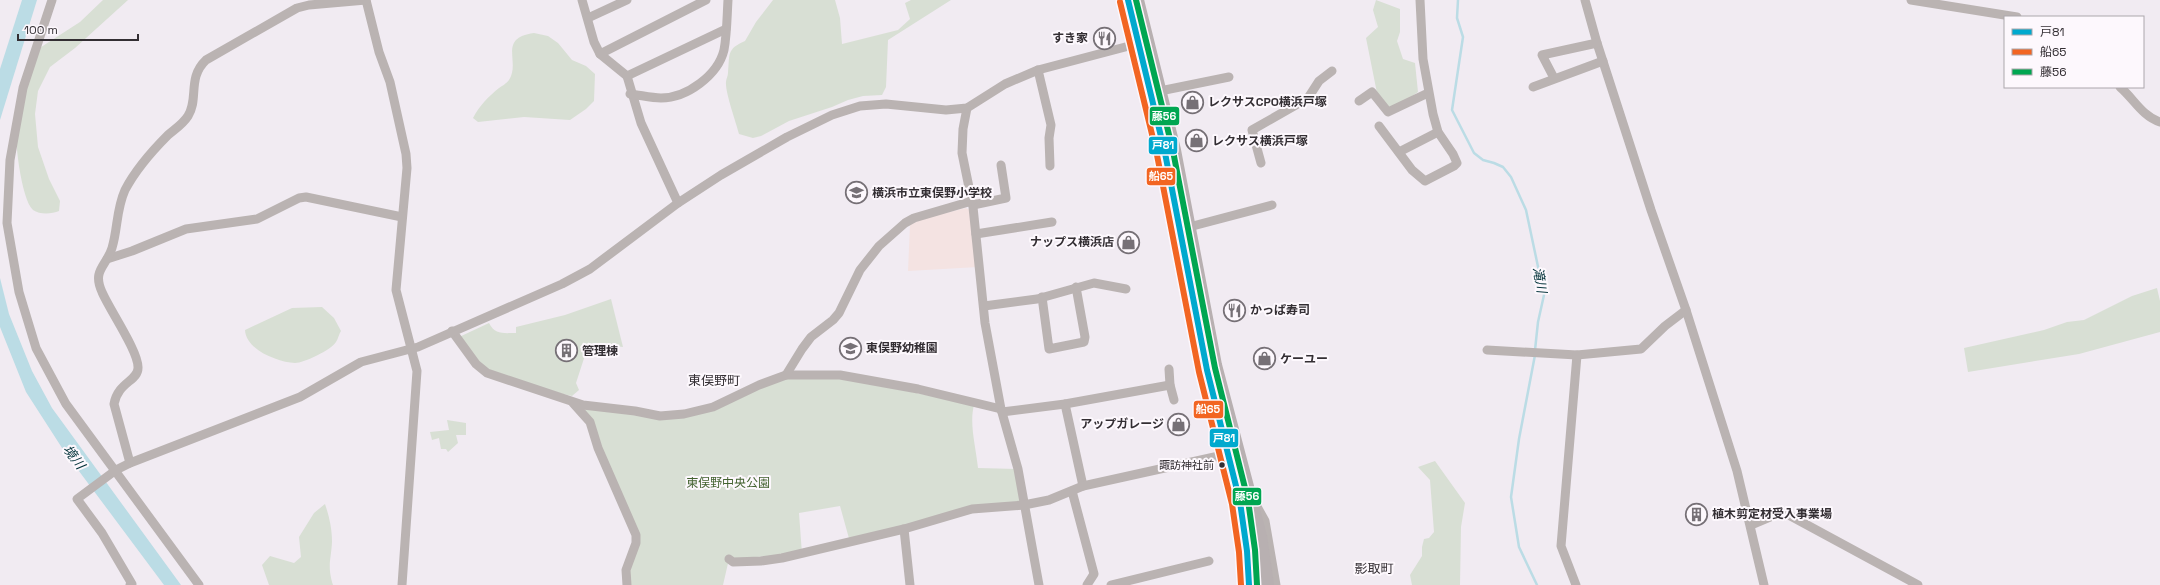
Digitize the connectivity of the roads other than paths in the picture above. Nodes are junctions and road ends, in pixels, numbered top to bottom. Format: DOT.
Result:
graph roads {
  1 [pos="52,0"];
  2 [pos="366,0"];
  3 [pos="582,0"];
  4 [pos="627,0"];
  5 [pos="706,0"];
  6 [pos="728,0"];
  7 [pos="1128,0"];
  8 [pos="1137,0"];
  9 [pos="1420,0"];
  10 [pos="1586,0"];
  11 [pos="1912,0"];
  12 [pos="2011,16"];
  13 [pos="588,18"];
  14 [pos="726,30"];
  15 [pos="1143,42"];
  16 [pos="1597,43"];
  17 [pos="600,54"];
  18 [pos="1603,60"];
  19 [pos="1038,70"];
  20 [pos="1332,71"];
  21 [pos="627,76"];
  22 [pos="1229,77"];
  23 [pos="1554,78"];
  24 [pos="1533,87"];
  25 [pos="2121,88"];
  26 [pos="1160,91"];
  27 [pos="1428,93"];
  28 [pos="630,94"];
  29 [pos="1359,101"];
  30 [pos="967,108"];
  31 [pos="2160,122"];
  32 [pos="1379,126"];
  33 [pos="1438,132"];
  34 [pos="1399,152"];
  35 [pos="1261,164"];
  36 [pos="1001,165"];
  37 [pos="1050,166"];
  38 [pos="678,203"];
  39 [pos="972,204"];
  40 [pos="1272,205"];
  41 [pos="402,217"];
  42 [pos="1052,222"];
  43 [pos="1189,228"];
  44 [pos="976,234"];
  45 [pos="107,259"];
  46 [pos="1076,287"];
  47 [pos="1126,289"];
  48 [pos="1042,297"];
  49 [pos="984,306"];
  50 [pos="1686,310"];
  51 [pos="452,331"];
  52 [pos="413,349"];
  53 [pos="1487,350"];
  54 [pos="1577,355"];
  55 [pos="1169,370"];
  56 [pos="786,375"];
  57 [pos="1170,385"];
  58 [pos="1174,400"];
  59 [pos="572,402"];
  60 [pos="1065,404"];
  61 [pos="1001,410"];
  62 [pos="1228,454"];
  63 [pos="130,464"];
  64 [pos="114,472"];
  65 [pos="1084,486"];
  66 [pos="1072,491"];
  67 [pos="1250,497"];
  68 [pos="1024,505"];
  69 [pos="1751,525"];
  70 [pos="904,529"];
  71 [pos="729,559"];
  72 [pos="1208,561"];
  73 [pos="130,585"];
  74 [pos="199,585"];
  75 [pos="402,585"];
  76 [pos="627,585"];
  77 [pos="910,585"];
  78 [pos="1039,585"];
  79 [pos="1089,585"];
  80 [pos="1111,585"];
  81 [pos="1249,585"];
  82 [pos="1257,585"];
  83 [pos="1267,585"];
  84 [pos="1276,585"];
  85 [pos="1576,585"];
  86 [pos="1764,585"];
  87 [pos="1918,585"];
  1 -- 64 [label="street"];
  2 -- 41 [label="street"];
  2 -- 45 [label="street"];
  3 -- 13 [label="street"];
  4 -- 13 [label="street"];
  5 -- 17 [label="street"];
  6 -- 14 [label="street"];
  7 -- 15 [label="highway"];
  8 -- 15 [label="highway"];
  9 -- 27 [label="street"];
  10 -- 16 [label="street"];
  11 -- 12 [label="street"];
  13 -- 17 [label="street"];
  14 -- 21 [label="street"];
  14 -- 28 [label="street"];
  15 -- 19 [label="street"];
  15 -- 26 [label="highway"];
  15 -- 62 [label="highway"];
  16 -- 18 [label="street"];
  16 -- 23 [label="street"];
  17 -- 21 [label="street"];
  18 -- 23 [label="street"];
  18 -- 50 [label="street"];
  19 -- 30 [label="street"];
  19 -- 37 [label="street"];
  20 -- 35 [label="street"];
  21 -- 28 [label="street"];
  22 -- 26 [label="street"];
  23 -- 24 [label="street"];
  25 -- 31 [label="street"];
  26 -- 43 [label="highway"];
  27 -- 29 [label="street"];
  27 -- 33 [label="street"];
  28 -- 38 [label="street"];
  30 -- 38 [label="street"];
  30 -- 39 [label="street"];
  32 -- 34 [label="street"];
  33 -- 34 [label="street"];
  33 -- 34 [label="street"];
  36 -- 39 [label="street"];
  38 -- 51 [label="street"];
  39 -- 44 [label="street"];
  39 -- 56 [label="street"];
  40 -- 43 [label="street"];
  41 -- 45 [label="street"];
  41 -- 52 [label="street"];
  42 -- 44 [label="street"];
  43 -- 67 [label="highway"];
  44 -- 49 [label="street"];
  45 -- 63 [label="street"];
  46 -- 47 [label="street"];
  46 -- 48 [label="street"];
  46 -- 48 [label="street"];
  48 -- 49 [label="street"];
  49 -- 61 [label="street"];
  50 -- 54 [label="street"];
  50 -- 69 [label="street"];
  51 -- 52 [label="street"];
  51 -- 59 [label="street"];
  52 -- 63 [label="street"];
  52 -- 75 [label="street"];
  53 -- 54 [label="street"];
  54 -- 85 [label="street"];
  55 -- 57 [label="street"];
  56 -- 59 [label="street"];
  56 -- 61 [label="street"];
  57 -- 58 [label="street"];
  57 -- 60 [label="street"];
  59 -- 76 [label="street"];
  60 -- 61 [label="street"];
  60 -- 65 [label="street"];
  61 -- 68 [label="street"];
  62 -- 65 [label="street"];
  62 -- 81 [label="highway"];
  63 -- 64 [label="street"];
  64 -- 73 [label="street"];
  64 -- 74 [label="street"];
  65 -- 66 [label="street"];
  66 -- 68 [label="street"];
  66 -- 79 [label="street"];
  67 -- 82 [label="highway"];
  67 -- 83 [label="highway"];
  67 -- 84 [label="street"];
  68 -- 70 [label="street"];
  68 -- 78 [label="street"];
  69 -- 86 [label="street"];
  69 -- 87 [label="street"];
  70 -- 71 [label="street"];
  70 -- 77 [label="street"];
  72 -- 80 [label="street"];
}
